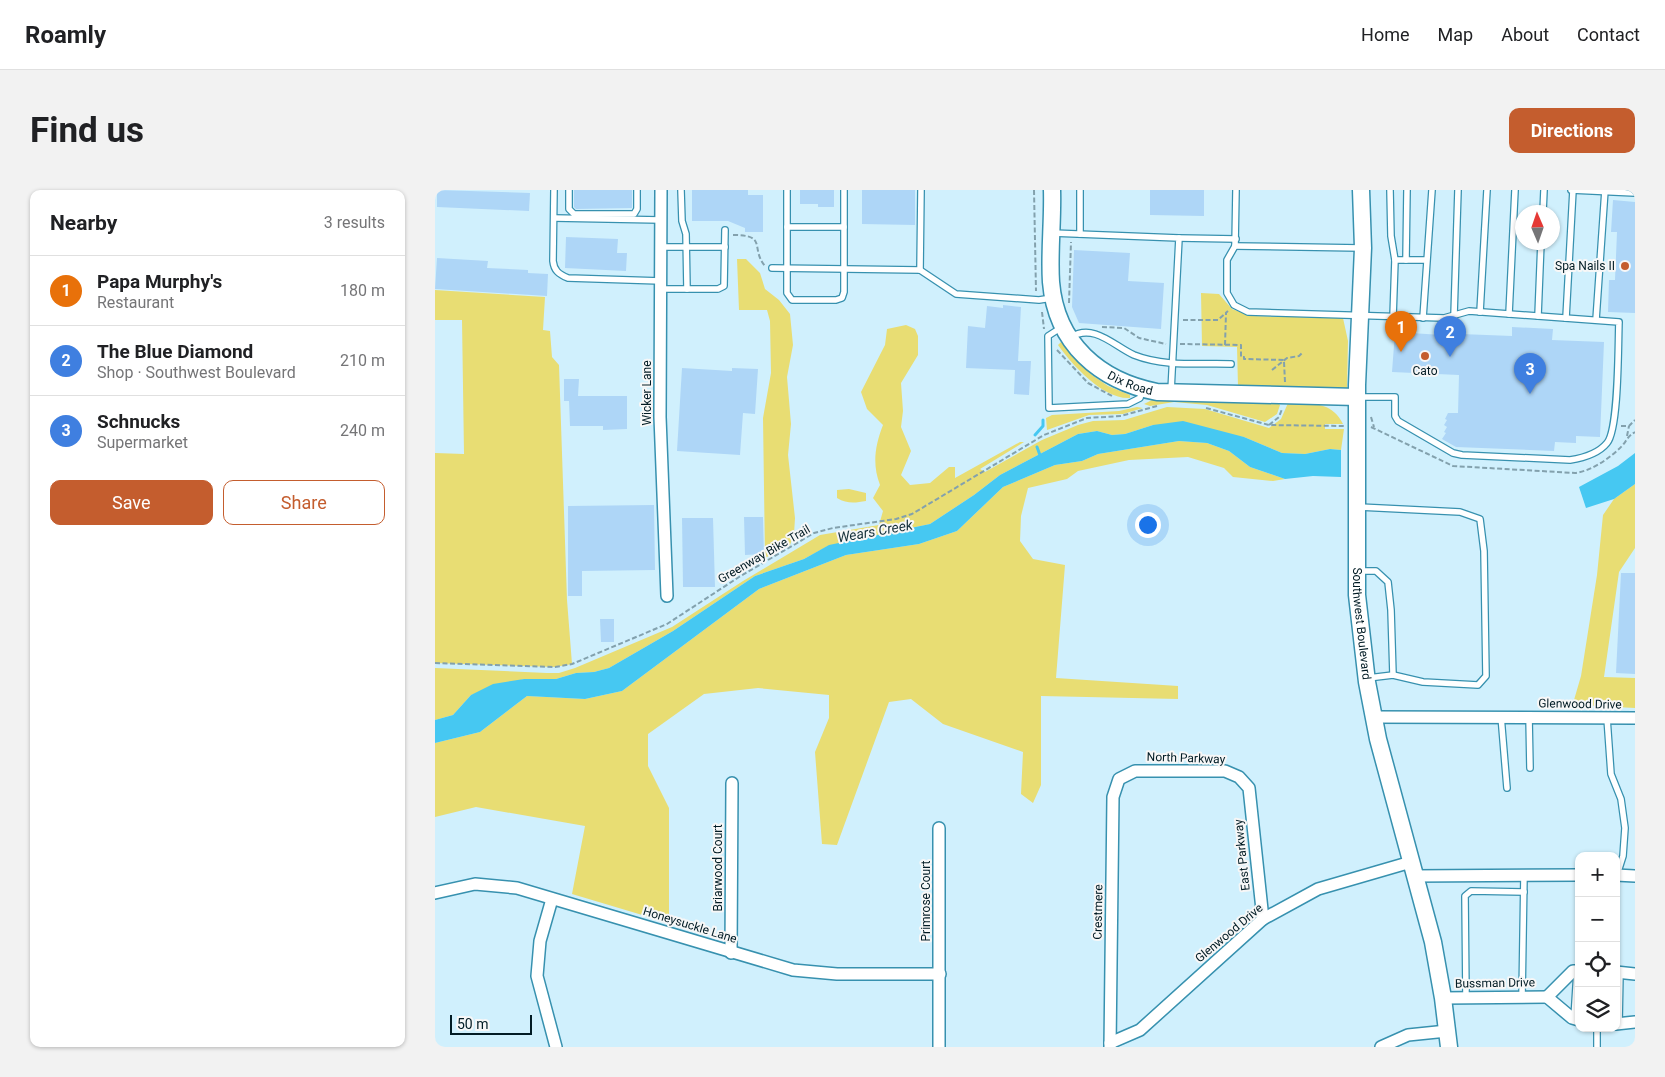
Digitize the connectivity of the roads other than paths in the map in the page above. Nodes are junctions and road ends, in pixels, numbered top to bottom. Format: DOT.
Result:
graph roads {
  1 [pos="554,190"];
  2 [pos="569,190"];
  3 [pos="638,190"];
  4 [pos="661,190"];
  5 [pos="681,190"];
  6 [pos="787,190"];
  7 [pos="844,190"];
  8 [pos="921,190"];
  9 [pos="1052,190"];
  10 [pos="1080,190"];
  11 [pos="1236,190"];
  12 [pos="1361,190"];
  13 [pos="1390,190"];
  14 [pos="1407,190"];
  15 [pos="1432,190"];
  16 [pos="1458,190"];
  17 [pos="1487,190"];
  18 [pos="1515,190"];
  19 [pos="1544,190"];
  20 [pos="1572,190"];
  21 [pos="1605,191"];
  22 [pos="1635,193"];
  23 [pos="1543,205"];
  24 [pos="554,218"];
  25 [pos="640,220"];
  26 [pos="661,220"];
  27 [pos="787,226"];
  28 [pos="844,227"];
  29 [pos="725,233"];
  30 [pos="1059,234"];
  31 [pos="1080,234"];
  32 [pos="1179,238"];
  33 [pos="1236,239"];
  34 [pos="1235,246"];
  35 [pos="661,247"];
  36 [pos="687,247"];
  37 [pos="725,247"];
  38 [pos="1363,248"];
  39 [pos="1541,250"];
  40 [pos="1395,260"];
  41 [pos="1406,260"];
  42 [pos="1426,260"];
  43 [pos="772,268"];
  44 [pos="787,268"];
  45 [pos="844,268"];
  46 [pos="920,270"];
  47 [pos="661,285"];
  48 [pos="687,289"];
  49 [pos="1053,298"];
  50 [pos="1480,312"];
  51 [pos="1359,314"];
  52 [pos="1509,314"];
  53 [pos="1454,316"];
  54 [pos="1538,316"];
  55 [pos="1393,317"];
  56 [pos="1423,318"];
  57 [pos="1566,318"];
  58 [pos="1596,320"];
  59 [pos="1067,332"];
  60 [pos="1172,362"];
  61 [pos="1231,364"];
  62 [pos="1142,389"];
  63 [pos="1311,395"];
  64 [pos="1357,397"];
  65 [pos="1166,399"];
  66 [pos="1351,426"];
  67 [pos="1357,507"];
  68 [pos="1356,571"];
  69 [pos="667,596"];
  70 [pos="1393,675"];
  71 [pos="1367,678"];
  72 [pos="1501,716"];
  73 [pos="1374,717"];
  74 [pos="1529,717"];
  75 [pos="1607,718"];
  76 [pos="1635,718"];
  77 [pos="1529,768"];
  78 [pos="1119,779"];
  79 [pos="732,783"];
  80 [pos="1249,788"];
  81 [pos="1507,788"];
  82 [pos="939,828"];
  83 [pos="1620,866"];
  84 [pos="1412,869"];
  85 [pos="1524,874"];
  86 [pos="1575,875"];
  87 [pos="1620,875"];
  88 [pos="1635,876"];
  89 [pos="1524,892"];
  90 [pos="435,893"];
  91 [pos="552,898"];
  92 [pos="1263,919"];
  93 [pos="731,953"];
  94 [pos="1575,971"];
  95 [pos="1620,972"];
  96 [pos="940,974"];
  97 [pos="1635,974"];
  98 [pos="1547,996"];
  99 [pos="1465,997"];
  100 [pos="1523,997"];
  101 [pos="1443,998"];
  102 [pos="1575,1018"];
  103 [pos="1635,1022"];
  104 [pos="1620,1024"];
  105 [pos="1597,1032"];
  106 [pos="1448,1039"];
  107 [pos="1110,1045"];
  108 [pos="556,1047"];
  109 [pos="939,1047"];
  110 [pos="1381,1047"];
  111 [pos="1597,1047"];
  1 -- 24 [label="lane"];
  2 -- 3 [label="lane"];
  3 -- 25 [label="lane"];
  4 -- 26 [label="street, Wicker Lane"];
  5 -- 36 [label="lane"];
  6 -- 27 [label="lane"];
  7 -- 28 [label="lane"];
  8 -- 46 [label="lane"];
  9 -- 30 [label="main road, Dix Road"];
  10 -- 31 [label="lane"];
  11 -- 33 [label="lane"];
  12 -- 38 [label="main road, Southwest Boulevard"];
  13 -- 40 [label="lane"];
  14 -- 41 [label="lane"];
  15 -- 42 [label="lane"];
  16 -- 53 [label="lane"];
  17 -- 50 [label="lane"];
  18 -- 52 [label="lane"];
  19 -- 23 [label="lane"];
  20 -- 21 [label="lane"];
  20 -- 57 [label="lane"];
  21 -- 22 [label="lane"];
  21 -- 58 [label="lane"];
  24 -- 25 [label="lane"];
  24 -- 47 [label="lane"];
  25 -- 26 [label="lane"];
  26 -- 35 [label="street, Wicker Lane"];
  27 -- 28 [label="lane"];
  27 -- 44 [label="lane"];
  28 -- 45 [label="lane"];
  29 -- 37 [label="lane"];
  30 -- 31 [label="lane"];
  30 -- 49 [label="main road, Dix Road"];
  31 -- 32 [label="lane"];
  32 -- 33 [label="lane"];
  32 -- 60 [label="lane"];
  33 -- 34 [label="lane"];
  34 -- 38 [label="lane"];
  34 -- 51 [label="lane"];
  35 -- 36 [label="lane"];
  35 -- 47 [label="street, Wicker Lane"];
  36 -- 37 [label="lane"];
  36 -- 48 [label="lane"];
  37 -- 48 [label="lane"];
  38 -- 51 [label="main road, Southwest Boulevard"];
  39 -- 54 [label="lane"];
  40 -- 41 [label="lane"];
  40 -- 55 [label="lane"];
  41 -- 42 [label="lane"];
  42 -- 56 [label="lane"];
  43 -- 44 [label="lane"];
  44 -- 45 [label="lane"];
  44 -- 45 [label="lane"];
  45 -- 46 [label="lane"];
  46 -- 49 [label="lane"];
  47 -- 48 [label="lane"];
  47 -- 69 [label="street, Wicker Lane"];
  49 -- 59 [label="main road, Dix Road"];
  50 -- 52 [label="lane"];
  50 -- 53 [label="lane"];
  51 -- 55 [label="lane"];
  51 -- 64 [label="main road, Southwest Boulevard"];
  52 -- 54 [label="lane"];
  53 -- 56 [label="lane"];
  54 -- 57 [label="lane"];
  55 -- 56 [label="lane"];
  57 -- 58 [label="lane"];
  58 -- 64 [label="lane"];
  59 -- 60 [label="lane"];
  59 -- 62 [label="main road, Dix Road"];
  59 -- 62 [label="lane"];
  60 -- 61 [label="lane"];
  60 -- 65 [label="lane"];
  62 -- 65 [label="main road, Dix Road"];
  63 -- 64 [label="main road, Dix Road"];
  63 -- 65 [label="main road, Dix Road"];
  63 -- 66 [label="main road"];
  64 -- 66 [label="main road, Southwest Boulevard"];
  66 -- 67 [label="main road, Southwest Boulevard"];
  67 -- 68 [label="main road, Southwest Boulevard"];
  67 -- 70 [label="lane"];
  68 -- 70 [label="lane"];
  68 -- 71 [label="main road, Southwest Boulevard"];
  70 -- 71 [label="lane"];
  71 -- 73 [label="main road, Southwest Boulevard"];
  72 -- 73 [label="street, Glenwood Drive"];
  72 -- 74 [label="street, Glenwood Drive"];
  72 -- 81 [label="lane"];
  73 -- 84 [label="main road, Southwest Boulevard"];
  74 -- 75 [label="street, Glenwood Drive"];
  74 -- 77 [label="lane"];
  75 -- 76 [label="street, Glenwood Drive"];
  75 -- 83 [label="lane"];
  78 -- 80 [label="street, North Parkway"];
  78 -- 107 [label="street, Crestmere"];
  79 -- 93 [label="street, Briarwood Court"];
  80 -- 92 [label="street, East Parkway"];
  82 -- 96 [label="street, Primrose Court"];
  84 -- 85 [label="street, Glenwood Drive"];
  84 -- 92 [label="street, Glenwood Drive"];
  84 -- 101 [label="main road, Southwest Boulevard"];
  85 -- 86 [label="street, Glenwood Drive"];
  85 -- 89 [label="lane"];
  87 -- 88 [label="street"];
  89 -- 99 [label="lane"];
  89 -- 100 [label="lane"];
  90 -- 91 [label="street, Honeysuckle Lane"];
  91 -- 93 [label="street, Honeysuckle Lane"];
  91 -- 108 [label="street"];
  92 -- 107 [label="street, Glenwood Drive"];
  93 -- 96 [label="street, Honeysuckle Lane"];
  94 -- 98 [label="street, Bussman Drive"];
  95 -- 97 [label="street"];
  96 -- 109 [label="street, Primrose Court"];
  98 -- 100 [label="street, Bussman Drive"];
  98 -- 102 [label="street, Bussman Drive"];
  99 -- 100 [label="street, Bussman Drive"];
  99 -- 101 [label="street, Bussman Drive"];
  101 -- 106 [label="main road, Southwest Boulevard"];
  103 -- 104 [label="street"];
  105 -- 111 [label="lane"];
  106 -- 110 [label="street"];
}
